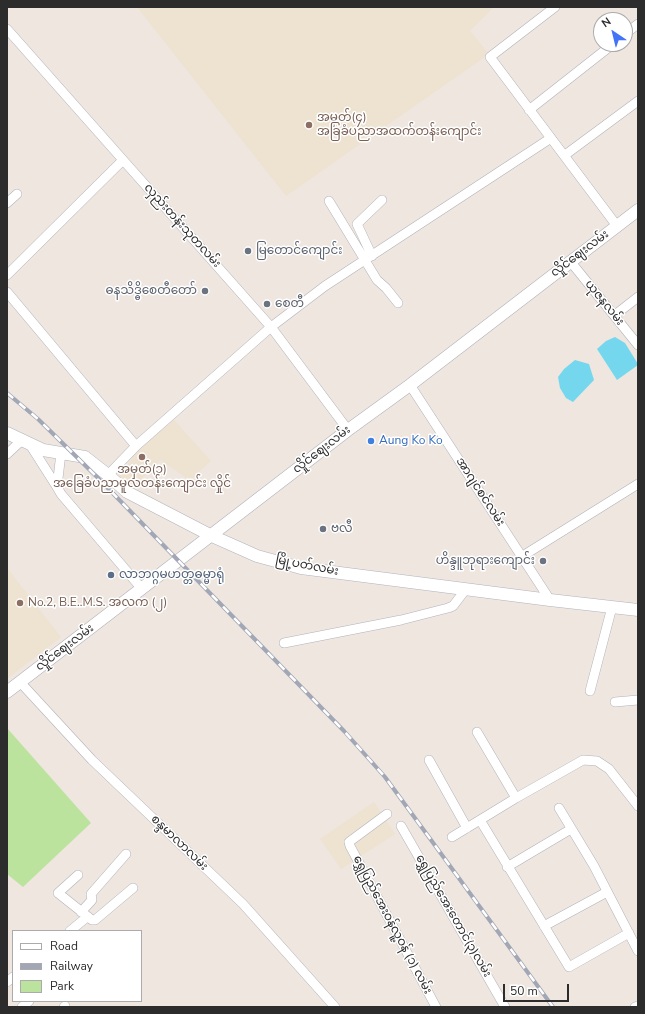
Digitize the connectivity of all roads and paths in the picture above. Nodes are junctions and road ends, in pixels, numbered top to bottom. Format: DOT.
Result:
graph roads {
  1 [pos="555,7"];
  2 [pos="7,29"];
  3 [pos="603,52"];
  4 [pos="638,101"];
  5 [pos="529,110"];
  6 [pos="551,138"];
  7 [pos="565,155"];
  8 [pos="123,160"];
  9 [pos="17,194"];
  10 [pos="382,200"];
  11 [pos="329,201"];
  12 [pos="7,203"];
  13 [pos="638,210"];
  14 [pos="617,226"];
  15 [pos="368,258"];
  16 [pos="570,261"];
  17 [pos="7,275"];
  18 [pos="7,292"];
  19 [pos="638,297"];
  20 [pos="398,303"];
  21 [pos="615,315"];
  22 [pos="271,327"];
  23 [pos="638,345"];
  24 [pos="410,385"];
  25 [pos="348,430"];
  26 [pos="7,433"];
  27 [pos="26,441"];
  28 [pos="136,446"];
  29 [pos="61,453"];
  30 [pos="7,454"];
  31 [pos="108,475"];
  32 [pos="638,484"];
  33 [pos="58,487"];
  34 [pos="212,536"];
  35 [pos="521,557"];
  36 [pos="142,589"];
  37 [pos="466,589"];
  38 [pos="550,600"];
  39 [pos="612,607"];
  40 [pos="638,610"];
  41 [pos="284,644"];
  42 [pos="20,682"];
  43 [pos="590,691"];
  44 [pos="7,692"];
  45 [pos="638,700"];
  46 [pos="615,702"];
  47 [pos="477,732"];
  48 [pos="429,760"];
  49 [pos="516,798"];
  50 [pos="638,806"];
  51 [pos="559,808"];
  52 [pos="387,814"];
  53 [pos="480,820"];
  54 [pos="401,826"];
  55 [pos="467,828"];
  56 [pos="571,828"];
  57 [pos="452,837"];
  58 [pos="126,854"];
  59 [pos="507,867"];
  60 [pos="78,875"];
  61 [pos="133,888"];
  62 [pos="607,892"];
  63 [pos="84,915"];
  64 [pos="544,926"];
  65 [pos="71,930"];
  66 [pos="629,933"];
  67 [pos="638,949"];
  68 [pos="335,1007"];
  69 [pos="436,1007"];
  70 [pos="505,1007"];
  1 -- 5 [label="street"];
  2 -- 8 [label="street, လှည်းတန်းသုတလမ်း"];
  3 -- 5 [label="street"];
  4 -- 7 [label="street"];
  5 -- 6 [label="street"];
  6 -- 7 [label="street"];
  6 -- 15 [label="street"];
  7 -- 14 [label="street"];
  8 -- 17 [label="street"];
  8 -- 22 [label="street, လှည်းတန်းသုတလမ်း"];
  9 -- 12 [label="street"];
  10 -- 15 [label="street"];
  11 -- 15 [label="street"];
  13 -- 14 [label="street, လှိုင်ဈေးလမ်း"];
  14 -- 16 [label="street, လှိုင်ဈေးလမ်း"];
  15 -- 20 [label="street"];
  15 -- 22 [label="street"];
  16 -- 21 [label="street, ယုဇနလမ်း"];
  16 -- 24 [label="street, လှိုင်ဈေးလမ်း"];
  18 -- 28 [label="street"];
  19 -- 21 [label="street"];
  21 -- 23 [label="street, ယုဇနလမ်း"];
  22 -- 25 [label="street, လှည်းတန်းသုတလမ်း"];
  22 -- 28 [label="street"];
  24 -- 25 [label="street, လှိုင်ဈေးလမ်း"];
  24 -- 35 [label="street, အာဂျင်စင်လမ်း"];
  25 -- 34 [label="street, လှိုင်ဈေးလမ်း"];
  26 -- 27 [label="street, မြို့ပတ်လမ်း"];
  27 -- 29 [label="street, မြို့ပတ်လမ်း"];
  27 -- 30 [label="street"];
  27 -- 33 [label="street"];
  28 -- 31 [label="street"];
  29 -- 31 [label="street, မြို့ပတ်လမ်း"];
  29 -- 33 [label="street"];
  31 -- 34 [label="street, မြို့ပတ်လမ်း"];
  32 -- 35 [label="street"];
  33 -- 36 [label="street"];
  34 -- 36 [label="street, လှိုင်ဈေးလမ်း"];
  34 -- 37 [label="street, မြို့ပတ်လမ်း"];
  35 -- 38 [label="street, အာဂျင်စင်လမ်း"];
  36 -- 42 [label="street, လှိုင်ဈေးလမ်း"];
  37 -- 38 [label="street, မြို့ပတ်လမ်း"];
  37 -- 41 [label="street"];
  38 -- 39 [label="street, မြို့ပတ်လမ်း"];
  39 -- 40 [label="street, မြို့ပတ်လမ်း"];
  39 -- 43 [label="street"];
  42 -- 44 [label="street, လှိုင်ဈေးလမ်း"];
  42 -- 68 [label="street, စန္ဒမာလာလမ်း"];
  45 -- 46 [label="street"];
  47 -- 49 [label="street"];
  48 -- 55 [label="street"];
  49 -- 50 [label="street"];
  49 -- 53 [label="street"];
  51 -- 56 [label="street"];
  52 -- 69 [label="street, ရွှေပြည်အေးဝန်လူ့ဝန် (၁) လမ်း"];
  53 -- 55 [label="street"];
  53 -- 59 [label="street"];
  54 -- 70 [label="street, ရွှေပြည်အေးတောင်(၃)လမ်း"];
  55 -- 57 [label="street"];
  56 -- 59 [label="street"];
  56 -- 62 [label="street"];
  58 -- 63 [label="street"];
  59 -- 64 [label="street"];
  60 -- 63 [label="street"];
  61 -- 63 [label="street"];
  62 -- 64 [label="street"];
  62 -- 66 [label="street"];
  63 -- 65 [label="street"];
  64 -- 66 [label="street"];
  66 -- 67 [label="street"];
}
